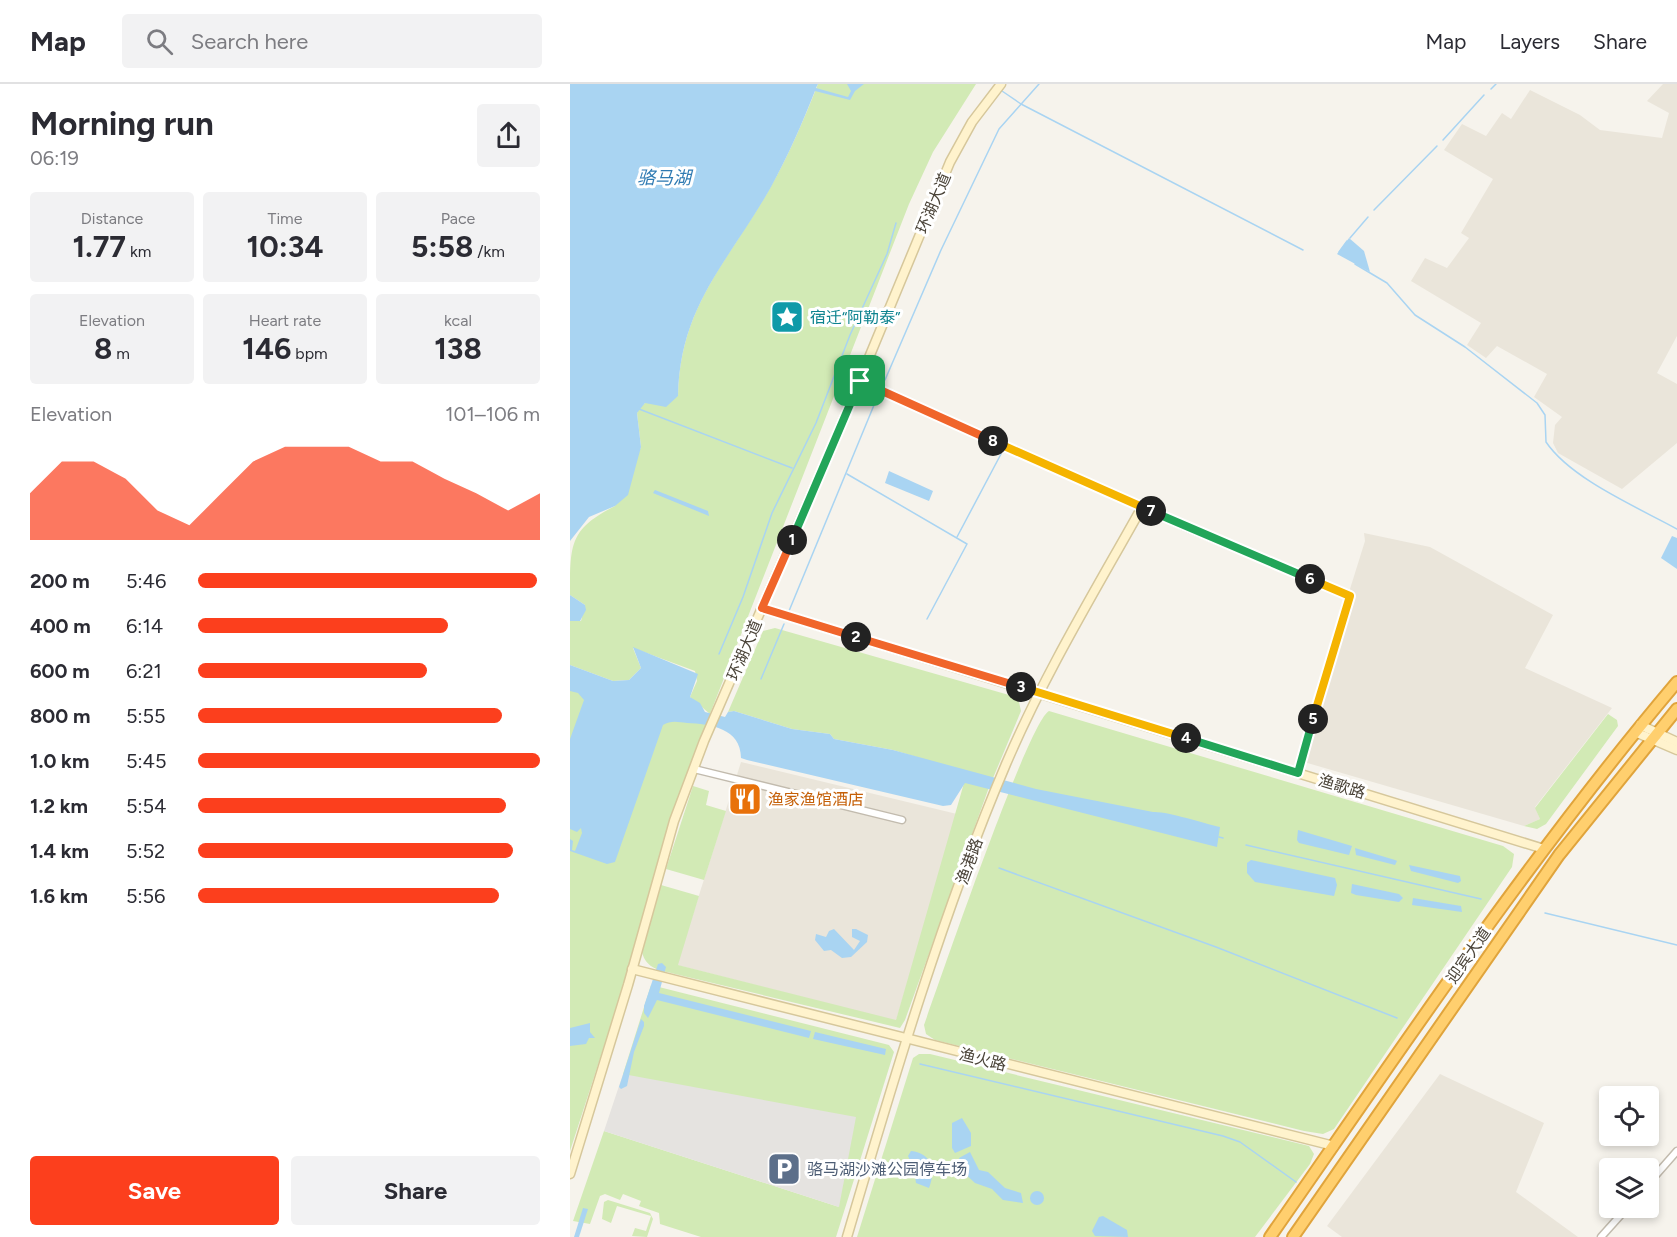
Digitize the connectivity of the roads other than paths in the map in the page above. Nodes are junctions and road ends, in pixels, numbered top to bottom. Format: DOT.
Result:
graph roads {
  1 [pos="999,87"];
  2 [pos="860,381"];
  3 [pos="1142,507"];
  4 [pos="762,608"];
  5 [pos="1677,682"];
  6 [pos="1040,693"];
  7 [pos="1677,709"];
  8 [pos="1637,729"];
  9 [pos="1654,736"];
  10 [pos="1677,742"];
  11 [pos="1677,750"];
  12 [pos="694,769"];
  13 [pos="1298,773"];
  14 [pos="902,820"];
  15 [pos="1544,849"];
  16 [pos="632,969"];
  17 [pos="908,1041"];
  18 [pos="1334,1146"];
  19 [pos="1677,1151"];
  20 [pos="1659,1171"];
  21 [pos="570,1174"];
  22 [pos="1618,1218"];
  23 [pos="847,1237"];
  24 [pos="1270,1237"];
  25 [pos="1293,1237"];
  26 [pos="1602,1237"];
  1 -- 2 [label="street, 环湖大道"];
  2 -- 3 [label="street"];
  2 -- 4 [label="street, 环湖大道"];
  3 -- 6 [label="street, 渔港路"];
  3 -- 13 [label="street"];
  4 -- 6 [label="street, 渔歌路"];
  4 -- 12 [label="street, 环湖大道"];
  5 -- 8 [label="highway, 迎宾大道"];
  6 -- 13 [label="street, 渔歌路"];
  6 -- 17 [label="street, 渔港路"];
  7 -- 9 [label="highway, 迎宾大道"];
  8 -- 9 [label="street"];
  8 -- 15 [label="highway, 迎宾大道"];
  9 -- 10 [label="street"];
  9 -- 11 [label="street"];
  9 -- 25 [label="highway, 迎宾大道"];
  12 -- 14 [label="street"];
  12 -- 16 [label="street, 环湖大道"];
  13 -- 15 [label="street, 渔歌路"];
  15 -- 18 [label="highway, 迎宾大道"];
  16 -- 17 [label="street, 渔火路"];
  16 -- 21 [label="street, 环湖大道"];
  17 -- 18 [label="street, 渔火路"];
  17 -- 23 [label="street, 渔港路"];
  18 -- 24 [label="highway, 迎宾大道"];
  19 -- 20 [label="street"];
  22 -- 26 [label="street"];
}
